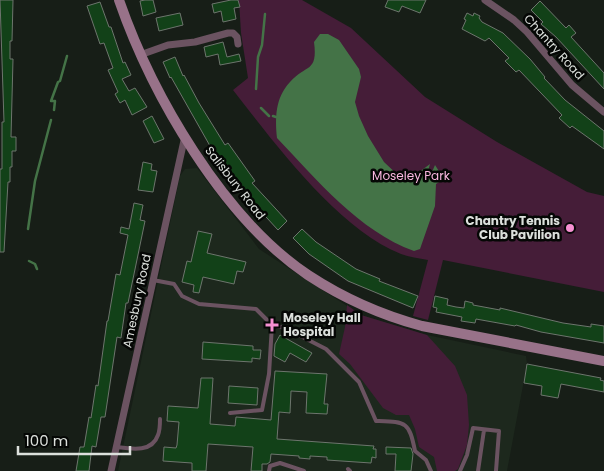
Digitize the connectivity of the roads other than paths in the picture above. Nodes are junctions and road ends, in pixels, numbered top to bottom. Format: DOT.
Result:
graph roads {
  1 [pos="119,0"];
  2 [pos="485,0"];
  3 [pos="238,44"];
  4 [pos="140,55"];
  5 [pos="604,112"];
  6 [pos="185,136"];
  7 [pos="153,280"];
  8 [pos="272,325"];
  9 [pos="604,361"];
  10 [pos="230,412"];
  11 [pos="160,419"];
  12 [pos="484,430"];
  13 [pos="116,447"];
  14 [pos="111,471"];
  15 [pos="269,471"];
  16 [pos="302,471"];
  17 [pos="431,471"];
  18 [pos="460,471"];
  19 [pos="478,471"];
  20 [pos="496,471"];
  1 -- 4 [label="main road, Salisbury Road"];
  2 -- 5 [label="street, Chantry Road"];
  3 -- 4 [label="street"];
  4 -- 6 [label="main road, Salisbury Road"];
  6 -- 7 [label="street, Amesbury Road"];
  6 -- 9 [label="main road, Salisbury Road"];
  7 -- 8 [label="lane"];
  7 -- 13 [label="street, Amesbury Road"];
  8 -- 10 [label="lane"];
  8 -- 17 [label="lane"];
  11 -- 13 [label="lane"];
  12 -- 18 [label="lane"];
  12 -- 19 [label="lane"];
  12 -- 20 [label="lane"];
  13 -- 14 [label="street, Amesbury Road"];
  15 -- 16 [label="lane"];
}
